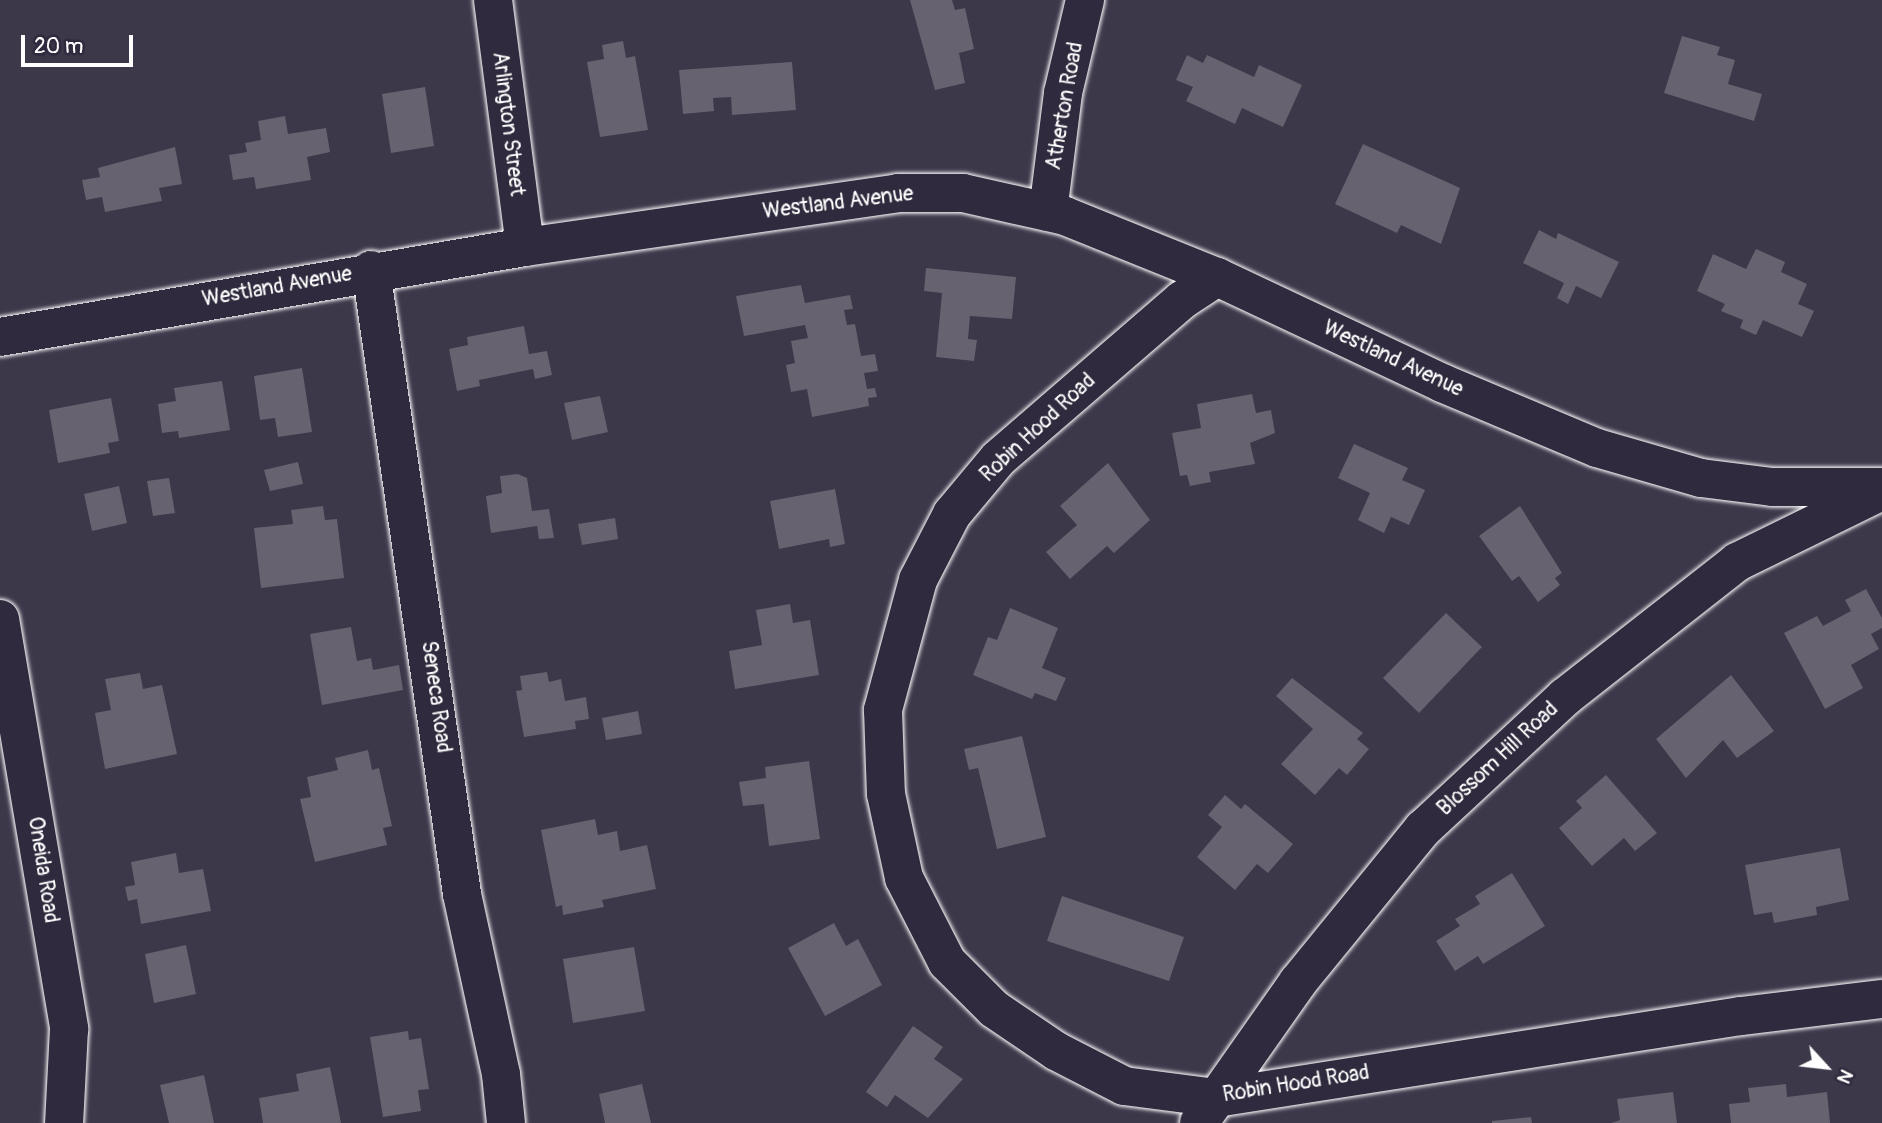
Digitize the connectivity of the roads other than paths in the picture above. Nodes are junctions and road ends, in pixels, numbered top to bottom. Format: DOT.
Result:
graph roads {
  1 [pos="493,0"];
  2 [pos="1085,0"];
  3 [pos="1048,212"];
  4 [pos="525,247"];
  5 [pos="371,270"];
  6 [pos="1217,277"];
  7 [pos="0,337"];
  8 [pos="1882,489"];
  9 [pos="0,619"];
  10 [pos="1882,999"];
  11 [pos="1208,1110"];
  12 [pos="64,1123"];
  13 [pos="506,1123"];
  1 -- 4 [label="street, Arlington Street"];
  2 -- 3 [label="street, Atherton Road"];
  3 -- 4 [label="street, Westland Avenue"];
  3 -- 6 [label="street, Westland Avenue"];
  4 -- 5 [label="street, Westland Avenue"];
  5 -- 7 [label="street, Westland Avenue"];
  5 -- 13 [label="street, Seneca Road"];
  6 -- 8 [label="street, Westland Avenue"];
  6 -- 11 [label="street, Robin Hood Road"];
  8 -- 11 [label="street, Blossom Hill Road"];
  9 -- 12 [label="street, Oneida Road"];
  10 -- 11 [label="street, Robin Hood Road"];
}
